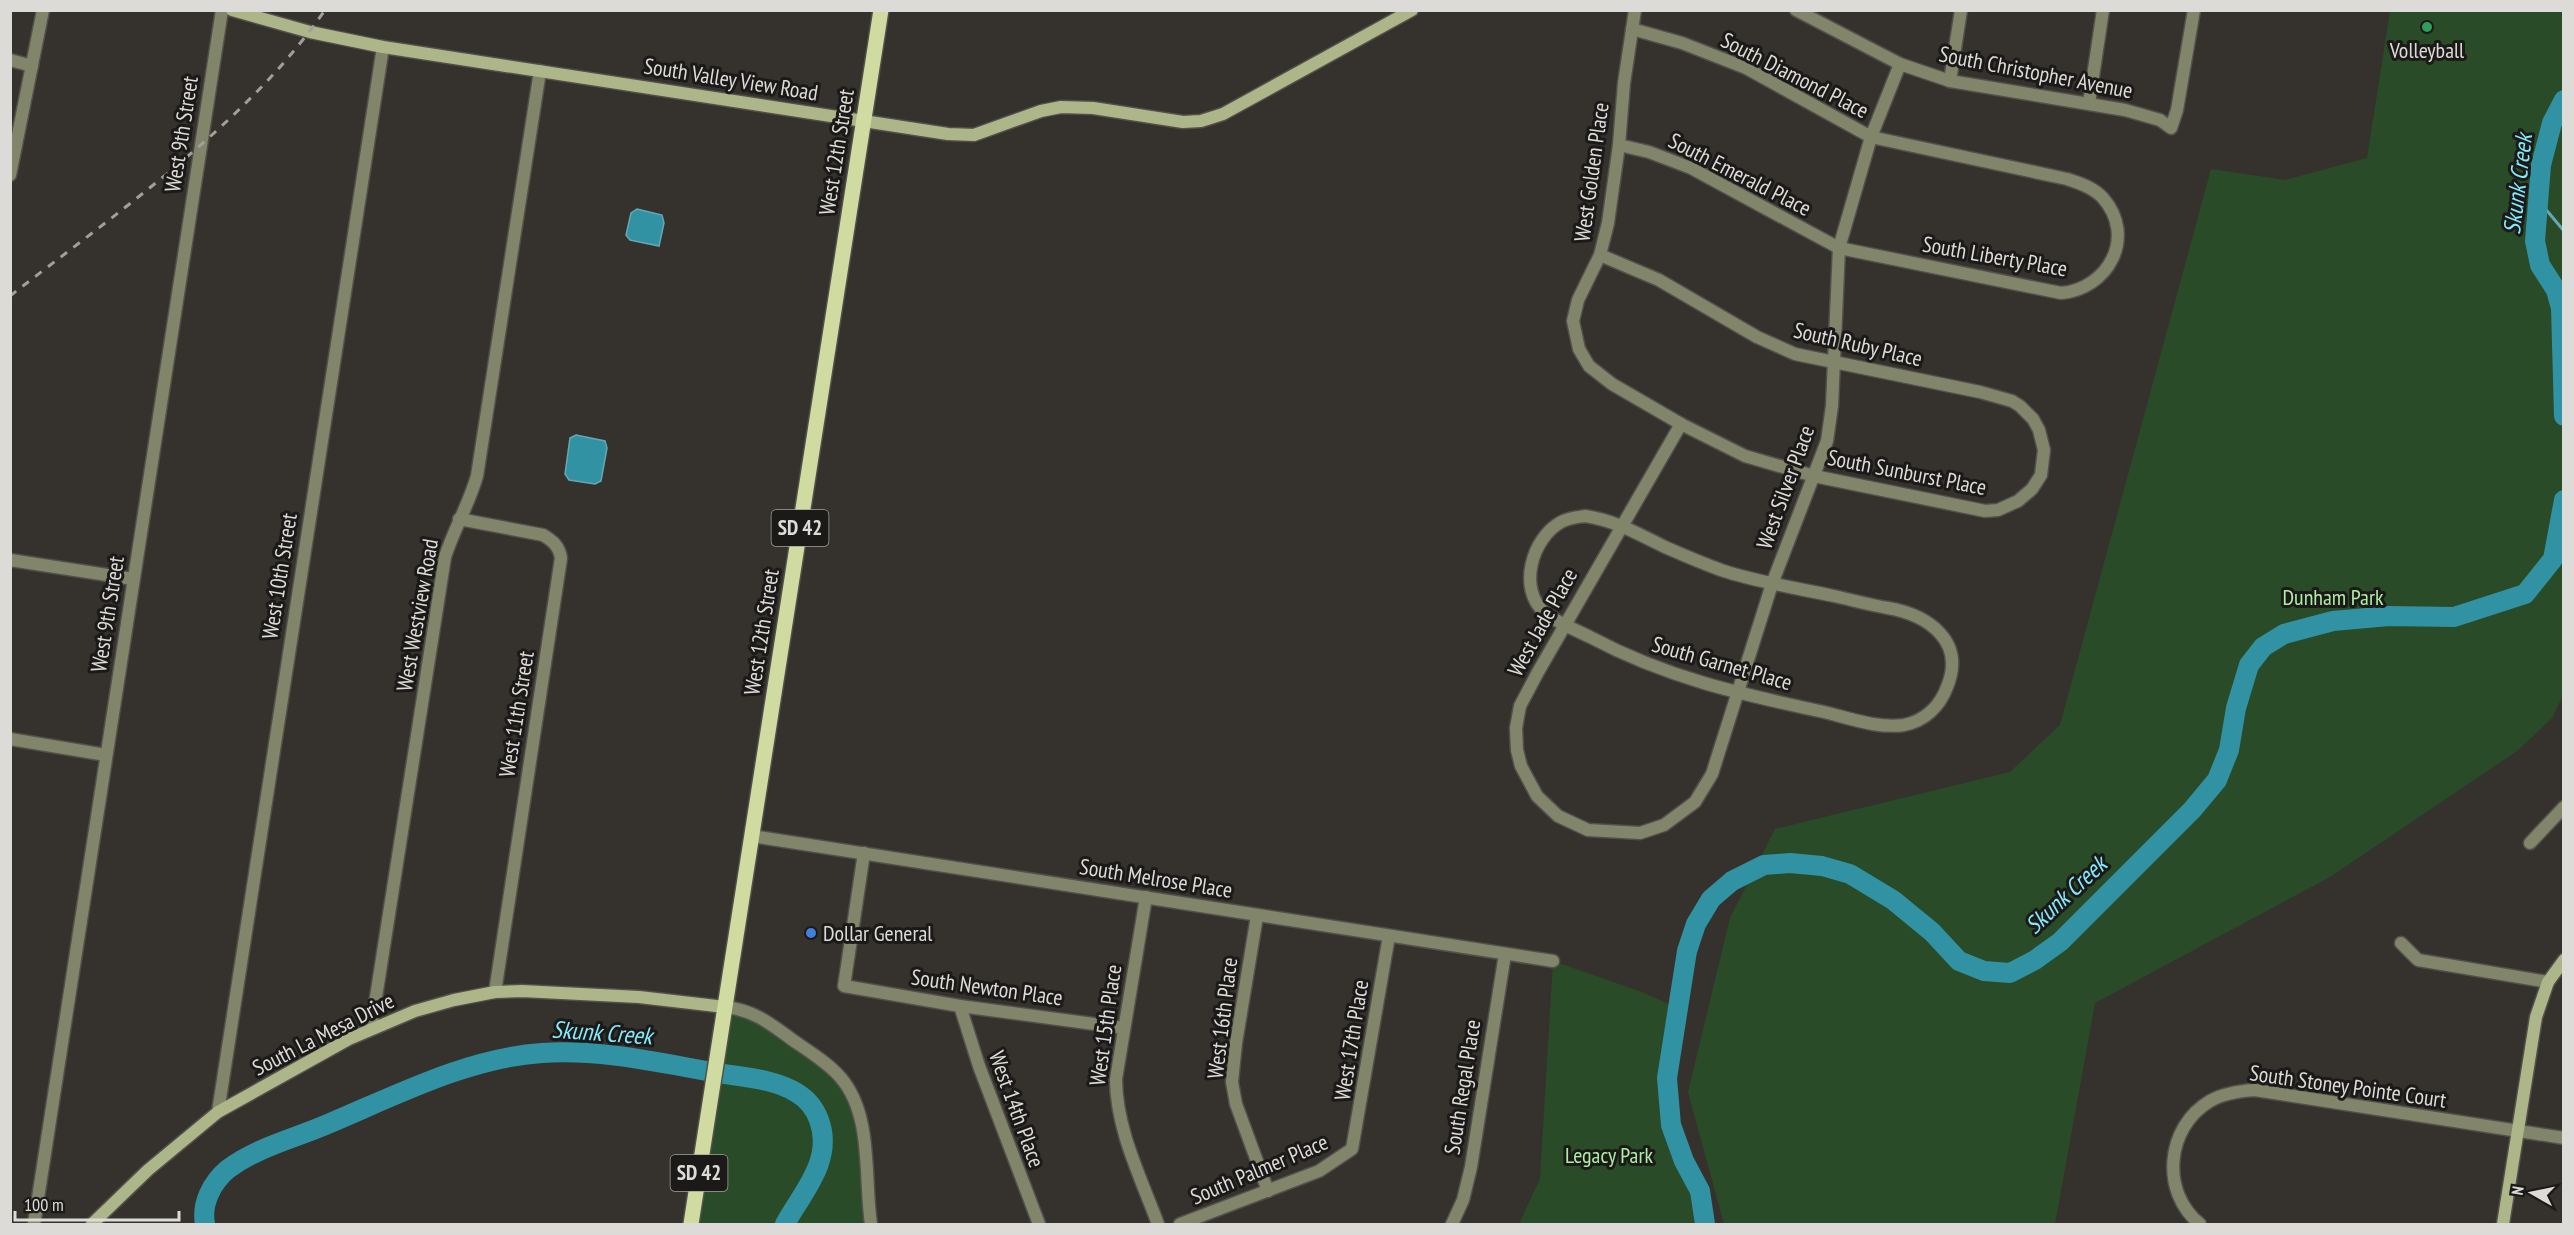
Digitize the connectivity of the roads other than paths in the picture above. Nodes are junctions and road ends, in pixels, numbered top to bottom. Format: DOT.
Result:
graph roads {
  1 [pos="43,10"];
  2 [pos="222,10"];
  3 [pos="232,10"];
  4 [pos="881,10"];
  5 [pos="1412,10"];
  6 [pos="1635,10"];
  7 [pos="1960,10"];
  8 [pos="2103,10"];
  9 [pos="2194,10"];
  10 [pos="1801,12"];
  11 [pos="1632,28"];
  12 [pos="383,47"];
  13 [pos="10,60"];
  14 [pos="1900,64"];
  15 [pos="32,66"];
  16 [pos="540,71"];
  17 [pos="1950,81"];
  18 [pos="2089,104"];
  19 [pos="863,120"];
  20 [pos="1870,137"];
  21 [pos="1619,145"];
  22 [pos="11,174"];
  23 [pos="1839,248"];
  24 [pos="1600,255"];
  25 [pos="1834,363"];
  26 [pos="1589,366"];
  27 [pos="1681,424"];
  28 [pos="2043,467"];
  29 [pos="1814,476"];
  30 [pos="459,519"];
  31 [pos="1621,524"];
  32 [pos="10,560"];
  33 [pos="133,579"];
  34 [pos="1772,584"];
  35 [pos="1565,624"];
  36 [pos="1738,694"];
  37 [pos="10,739"];
  38 [pos="106,754"];
  39 [pos="2564,807"];
  40 [pos="1588,830"];
  41 [pos="752,836"];
  42 [pos="2530,843"];
  43 [pos="864,853"];
  44 [pos="1146,897"];
  45 [pos="1257,916"];
  46 [pos="1389,936"];
  47 [pos="2401,943"];
  48 [pos="1505,954"];
  49 [pos="2564,960"];
  50 [pos="1553,961"];
  51 [pos="2548,982"];
  52 [pos="495,992"];
  53 [pos="960,1006"];
  54 [pos="725,1007"];
  55 [pos="1124,1028"];
  56 [pos="371,1029"];
  57 [pos="218,1112"];
  58 [pos="2519,1131"];
  59 [pos="2564,1138"];
  60 [pos="1352,1149"];
  61 [pos="1268,1191"];
  62 [pos="34,1224"];
  63 [pos="92,1224"];
  64 [pos="691,1224"];
  65 [pos="871,1224"];
  66 [pos="1039,1224"];
  67 [pos="1158,1224"];
  68 [pos="1180,1224"];
  69 [pos="1452,1224"];
  70 [pos="2200,1224"];
  71 [pos="2503,1224"];
  1 -- 15 [label="street"];
  2 -- 33 [label="street, West 9th Street"];
  3 -- 12 [label="street, South Valley View Road"];
  4 -- 19 [label="main road, West 12th Street / SD 42"];
  5 -- 19 [label="street, South Valley View Road"];
  6 -- 11 [label="street, West Golden Place"];
  7 -- 17 [label="street"];
  8 -- 18 [label="street"];
  9 -- 18 [label="street, South Christopher Avenue"];
  10 -- 14 [label="street, South Christopher Avenue"];
  11 -- 20 [label="street, South Diamond Place"];
  11 -- 21 [label="street, West Golden Place"];
  12 -- 16 [label="street, South Valley View Road"];
  12 -- 57 [label="street, West 10th Street"];
  13 -- 15 [label="street"];
  14 -- 17 [label="street, South Christopher Avenue"];
  14 -- 20 [label="street, West Silver Place"];
  15 -- 22 [label="street"];
  16 -- 19 [label="street, South Valley View Road"];
  16 -- 30 [label="street, West Westview Road"];
  17 -- 18 [label="street, South Christopher Avenue"];
  19 -- 41 [label="main road, West 12th Street / SD 42"];
  20 -- 23 [label="street, West Silver Place"];
  20 -- 23 [label="street, South Liberty Place"];
  21 -- 23 [label="street, South Emerald Place"];
  21 -- 24 [label="street, West Golden Place"];
  23 -- 25 [label="street, West Silver Place"];
  24 -- 25 [label="street, South Ruby Place"];
  24 -- 26 [label="street, West Golden Place"];
  25 -- 28 [label="street, South Ruby Place"];
  25 -- 29 [label="street, West Silver Place"];
  26 -- 27 [label="street, South Sunburst Place"];
  27 -- 29 [label="street, South Sunburst Place"];
  27 -- 31 [label="street, West Jade Place"];
  28 -- 29 [label="street, South Sunburst Place"];
  29 -- 34 [label="street, West Silver Place"];
  30 -- 52 [label="street, West 11th Street"];
  30 -- 56 [label="street, West Westview Road"];
  31 -- 34 [label="street"];
  31 -- 35 [label="street, West Jade Place"];
  31 -- 35 [label="street, South Garnet Place"];
  32 -- 33 [label="street"];
  33 -- 38 [label="street, West 9th Street"];
  34 -- 36 [label="street, West Silver Place"];
  34 -- 36 [label="street, South Garnet Place"];
  35 -- 36 [label="street, South Garnet Place"];
  35 -- 40 [label="street, West Jade Place"];
  36 -- 40 [label="street, West Silver Place"];
  37 -- 38 [label="street"];
  38 -- 62 [label="street, West 9th Street"];
  39 -- 42 [label="street"];
  41 -- 43 [label="street, South Melrose Place"];
  41 -- 54 [label="main road, West 12th Street / SD 42"];
  43 -- 44 [label="street, South Melrose Place"];
  43 -- 53 [label="street, South Newton Place"];
  44 -- 45 [label="street, South Melrose Place"];
  44 -- 55 [label="street, West 15th Place"];
  45 -- 46 [label="street, South Melrose Place"];
  45 -- 61 [label="street, West 16th Place"];
  46 -- 48 [label="street, South Melrose Place"];
  46 -- 60 [label="street, West 17th Place"];
  47 -- 51 [label="street"];
  48 -- 50 [label="street, South Melrose Place"];
  48 -- 69 [label="street, South Regal Place"];
  49 -- 51 [label="street"];
  51 -- 58 [label="street"];
  52 -- 54 [label="street, South La Mesa Drive"];
  52 -- 56 [label="street, South La Mesa Drive"];
  53 -- 55 [label="street, South Newton Place"];
  53 -- 66 [label="street, West 14th Place"];
  54 -- 64 [label="main road, West 12th Street / SD 42"];
  54 -- 65 [label="street"];
  55 -- 67 [label="street, West 15th Place"];
  56 -- 57 [label="street, South La Mesa Drive"];
  57 -- 63 [label="street, South La Mesa Drive"];
  58 -- 59 [label="street, South Stoney Pointe Court"];
  58 -- 70 [label="street, South Stoney Pointe Court"];
  58 -- 71 [label="street"];
  60 -- 61 [label="street, South Palmer Place"];
  61 -- 68 [label="street, South Palmer Place"];
}
